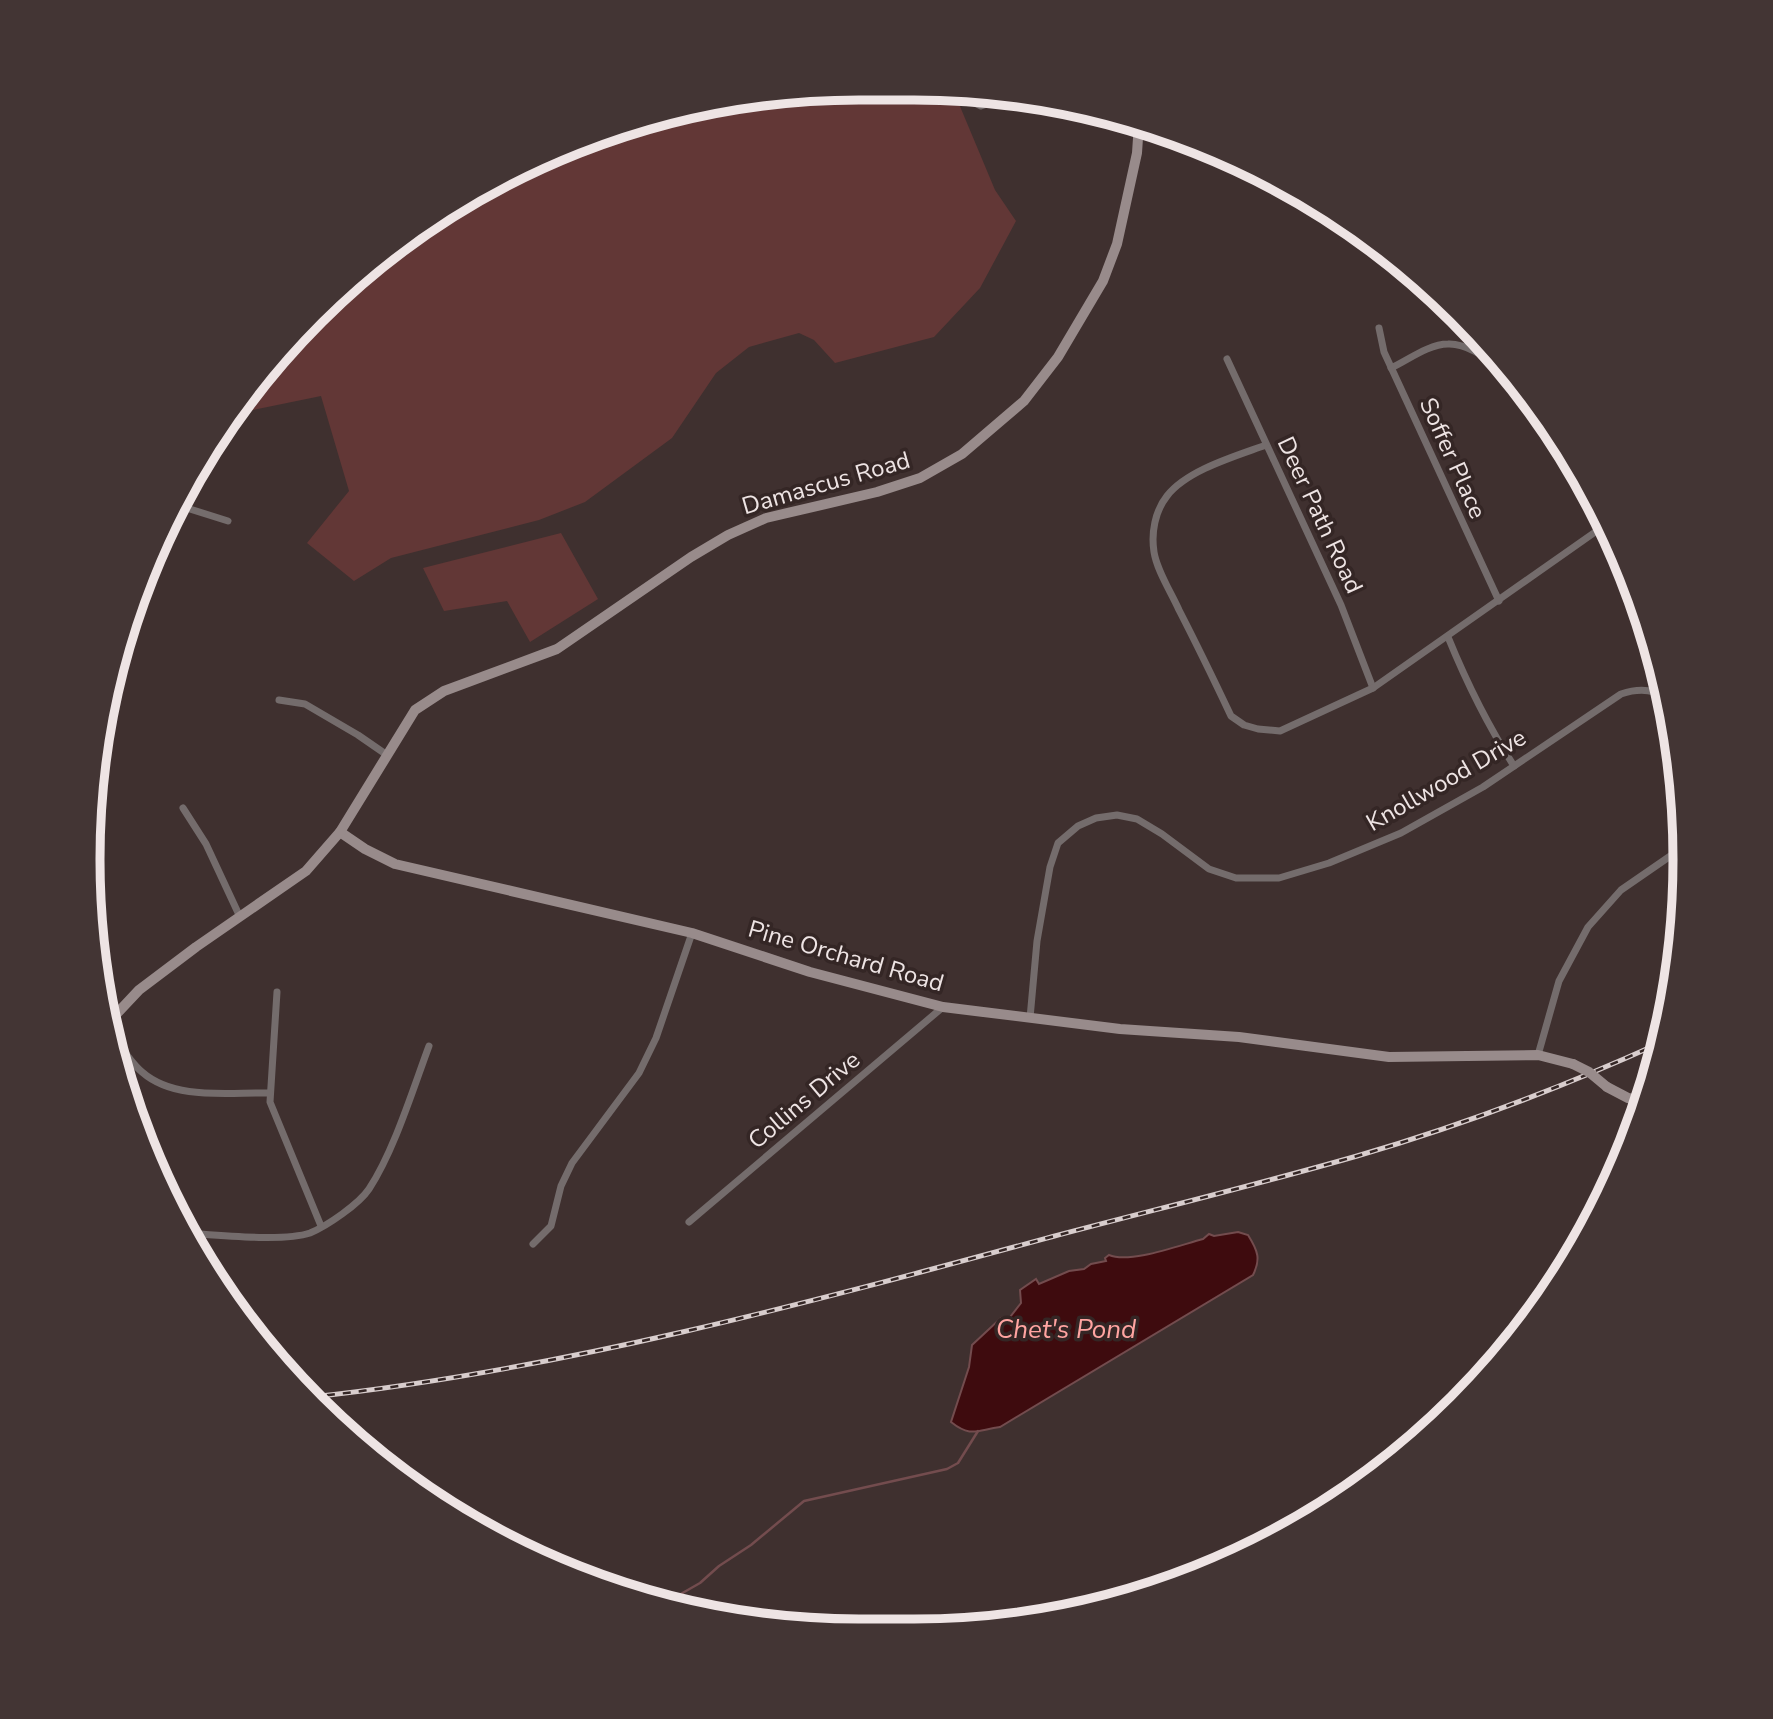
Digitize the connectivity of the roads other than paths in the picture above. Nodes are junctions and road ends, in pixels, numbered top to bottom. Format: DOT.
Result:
graph roads {
  1 [pos="1138,134"];
  2 [pos="1379,328"];
  3 [pos="1483,357"];
  4 [pos="1227,359"];
  5 [pos="1391,368"];
  6 [pos="1266,445"];
  7 [pos="186,508"];
  8 [pos="228,522"];
  9 [pos="1598,530"];
  10 [pos="1499,601"];
  11 [pos="1448,637"];
  12 [pos="1373,688"];
  13 [pos="1654,692"];
  14 [pos="279,700"];
  15 [pos="387,755"];
  16 [pos="1514,766"];
  17 [pos="183,808"];
  18 [pos="340,832"];
  19 [pos="1673,854"];
  20 [pos="240,916"];
  21 [pos="692,933"];
  22 [pos="277,992"];
  23 [pos="943,1007"];
  24 [pos="116,1015"];
  25 [pos="1030,1018"];
  26 [pos="429,1046"];
  27 [pos="124,1049"];
  28 [pos="1538,1055"];
  29 [pos="269,1093"];
  30 [pos="1634,1099"];
  31 [pos="689,1222"];
  32 [pos="321,1226"];
  33 [pos="199,1234"];
  34 [pos="533,1244"];
  1 -- 15 [label="street, Damascus Road"];
  2 -- 5 [label="street, Soffer Place"];
  3 -- 5 [label="street"];
  4 -- 6 [label="street, Deer Path Road"];
  5 -- 10 [label="street, Soffer Place"];
  6 -- 12 [label="street, Deer Path Road"];
  6 -- 12 [label="street"];
  7 -- 8 [label="street"];
  9 -- 10 [label="street"];
  10 -- 11 [label="street"];
  11 -- 12 [label="street"];
  11 -- 16 [label="street"];
  13 -- 16 [label="street, Knollwood Drive"];
  14 -- 15 [label="street"];
  15 -- 18 [label="street, Damascus Road"];
  16 -- 25 [label="street, Knollwood Drive"];
  17 -- 20 [label="street"];
  18 -- 20 [label="street"];
  18 -- 21 [label="street, Pine Orchard Road"];
  19 -- 28 [label="street"];
  20 -- 24 [label="street"];
  21 -- 23 [label="street, Pine Orchard Road"];
  21 -- 34 [label="street"];
  22 -- 29 [label="street"];
  23 -- 25 [label="street, Pine Orchard Road"];
  23 -- 31 [label="street, Collins Drive"];
  25 -- 28 [label="street, Pine Orchard Road"];
  26 -- 32 [label="street"];
  27 -- 29 [label="street"];
  28 -- 30 [label="street, Pine Orchard Road, bridge"];
  29 -- 32 [label="street"];
  32 -- 33 [label="street"];
}
